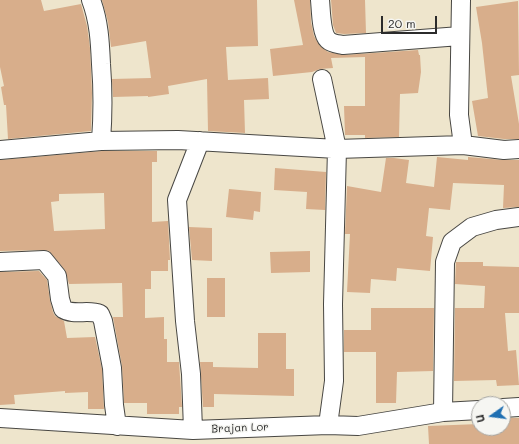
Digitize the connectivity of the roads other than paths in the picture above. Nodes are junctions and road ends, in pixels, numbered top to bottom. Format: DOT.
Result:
graph roads {
  1 [pos="91,0"];
  2 [pos="320,0"];
  3 [pos="461,0"];
  4 [pos="460,36"];
  5 [pos="322,79"];
  6 [pos="101,141"];
  7 [pos="200,141"];
  8 [pos="463,145"];
  9 [pos="337,149"];
  10 [pos="519,149"];
  11 [pos="0,150"];
  12 [pos="519,217"];
  13 [pos="0,262"];
  14 [pos="471,410"];
  15 [pos="444,412"];
  16 [pos="0,418"];
  17 [pos="328,424"];
  18 [pos="117,426"];
  19 [pos="193,430"];
  1 -- 6 [label="street"];
  2 -- 4 [label="street"];
  3 -- 4 [label="street"];
  4 -- 8 [label="street"];
  5 -- 9 [label="street"];
  6 -- 7 [label="street"];
  6 -- 11 [label="street"];
  7 -- 9 [label="street"];
  7 -- 19 [label="street"];
  8 -- 9 [label="street"];
  8 -- 10 [label="street"];
  9 -- 17 [label="street"];
  12 -- 15 [label="street"];
  13 -- 18 [label="street"];
  14 -- 15 [label="street, Brajan Lor"];
  15 -- 17 [label="street, Brajan Lor"];
  16 -- 18 [label="street, Brajan Lor"];
  17 -- 19 [label="street, Brajan Lor"];
  18 -- 19 [label="street, Brajan Lor"];
}
